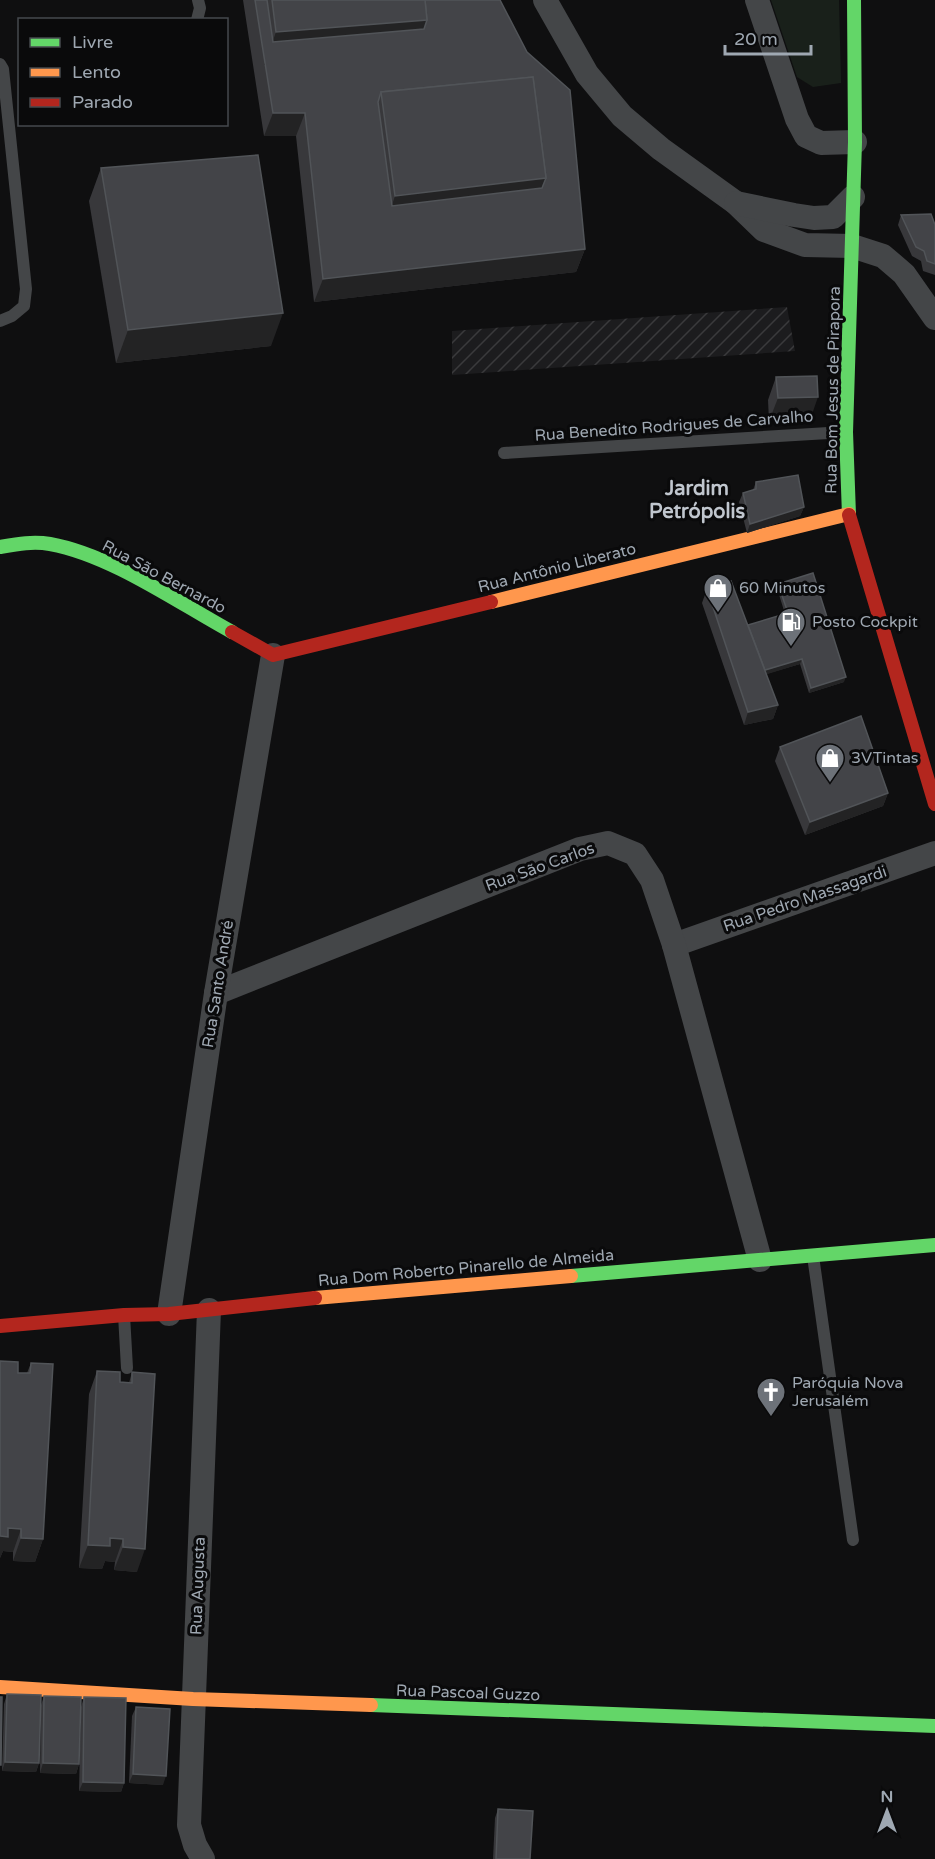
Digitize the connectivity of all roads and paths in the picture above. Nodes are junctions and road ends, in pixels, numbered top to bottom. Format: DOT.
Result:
graph roads {
  1 [pos="198,0"];
  2 [pos="544,0"];
  3 [pos="757,0"];
  4 [pos="854,0"];
  5 [pos="198,18"];
  6 [pos="0,64"];
  7 [pos="855,142"];
  8 [pos="853,197"];
  9 [pos="736,203"];
  10 [pos="852,246"];
  11 [pos="935,318"];
  12 [pos="0,321"];
  13 [pos="846,432"];
  14 [pos="504,453"];
  15 [pos="849,514"];
  16 [pos="0,547"];
  17 [pos="273,655"];
  18 [pos="935,804"];
  19 [pos="935,852"];
  20 [pos="674,945"];
  21 [pos="216,993"];
  22 [pos="935,1245"];
  23 [pos="813,1255"];
  24 [pos="760,1260"];
  25 [pos="209,1310"];
  26 [pos="169,1314"];
  27 [pos="124,1315"];
  28 [pos="0,1326"];
  29 [pos="126,1368"];
  30 [pos="853,1540"];
  31 [pos="0,1687"];
  32 [pos="193,1700"];
  33 [pos="935,1726"];
  34 [pos="203,1859"];
  1 -- 5 [label="lane"];
  2 -- 9 [label="street"];
  3 -- 7 [label="street"];
  4 -- 7 [label="street, Rua Bom Jesus de Pirapora"];
  6 -- 12 [label="lane"];
  7 -- 8 [label="street, Rua Bom Jesus de Pirapora"];
  8 -- 9 [label="street"];
  8 -- 10 [label="street, Rua Bom Jesus de Pirapora"];
  9 -- 10 [label="street"];
  10 -- 11 [label="street"];
  10 -- 13 [label="street, Rua Bom Jesus de Pirapora"];
  13 -- 14 [label="lane, Rua Benedito Rodrigues de Carvalho"];
  13 -- 15 [label="street, Rua Bom Jesus de Pirapora"];
  15 -- 17 [label="street, Rua Antônio Liberato"];
  15 -- 18 [label="street, Rua Bom Jesus de Pirapora"];
  16 -- 17 [label="street, Rua São Bernardo"];
  17 -- 21 [label="street, Rua Santo André"];
  19 -- 20 [label="street, Rua Pedro Massagardi"];
  20 -- 21 [label="street, Rua São Carlos"];
  20 -- 24 [label="street, Rua São Carlos"];
  21 -- 26 [label="street, Rua Santo André"];
  22 -- 23 [label="street, Rua Dom Roberto Pinarello de Almeida"];
  23 -- 24 [label="street, Rua Dom Roberto Pinarello de Almeida"];
  23 -- 30 [label="lane"];
  24 -- 25 [label="street, Rua Dom Roberto Pinarello de Almeida"];
  25 -- 26 [label="street, Rua Dom Roberto Pinarello de Almeida"];
  25 -- 32 [label="street, Rua Augusta"];
  26 -- 27 [label="street, Rua Dom Roberto Pinarello de Almeida"];
  27 -- 28 [label="street, Rua Dom Roberto Pinarello de Almeida"];
  27 -- 29 [label="lane"];
  31 -- 32 [label="street, Rua Pascoal Guzzo"];
  32 -- 33 [label="street, Rua Pascoal Guzzo"];
  32 -- 34 [label="street, Rua Augusta"];
}
